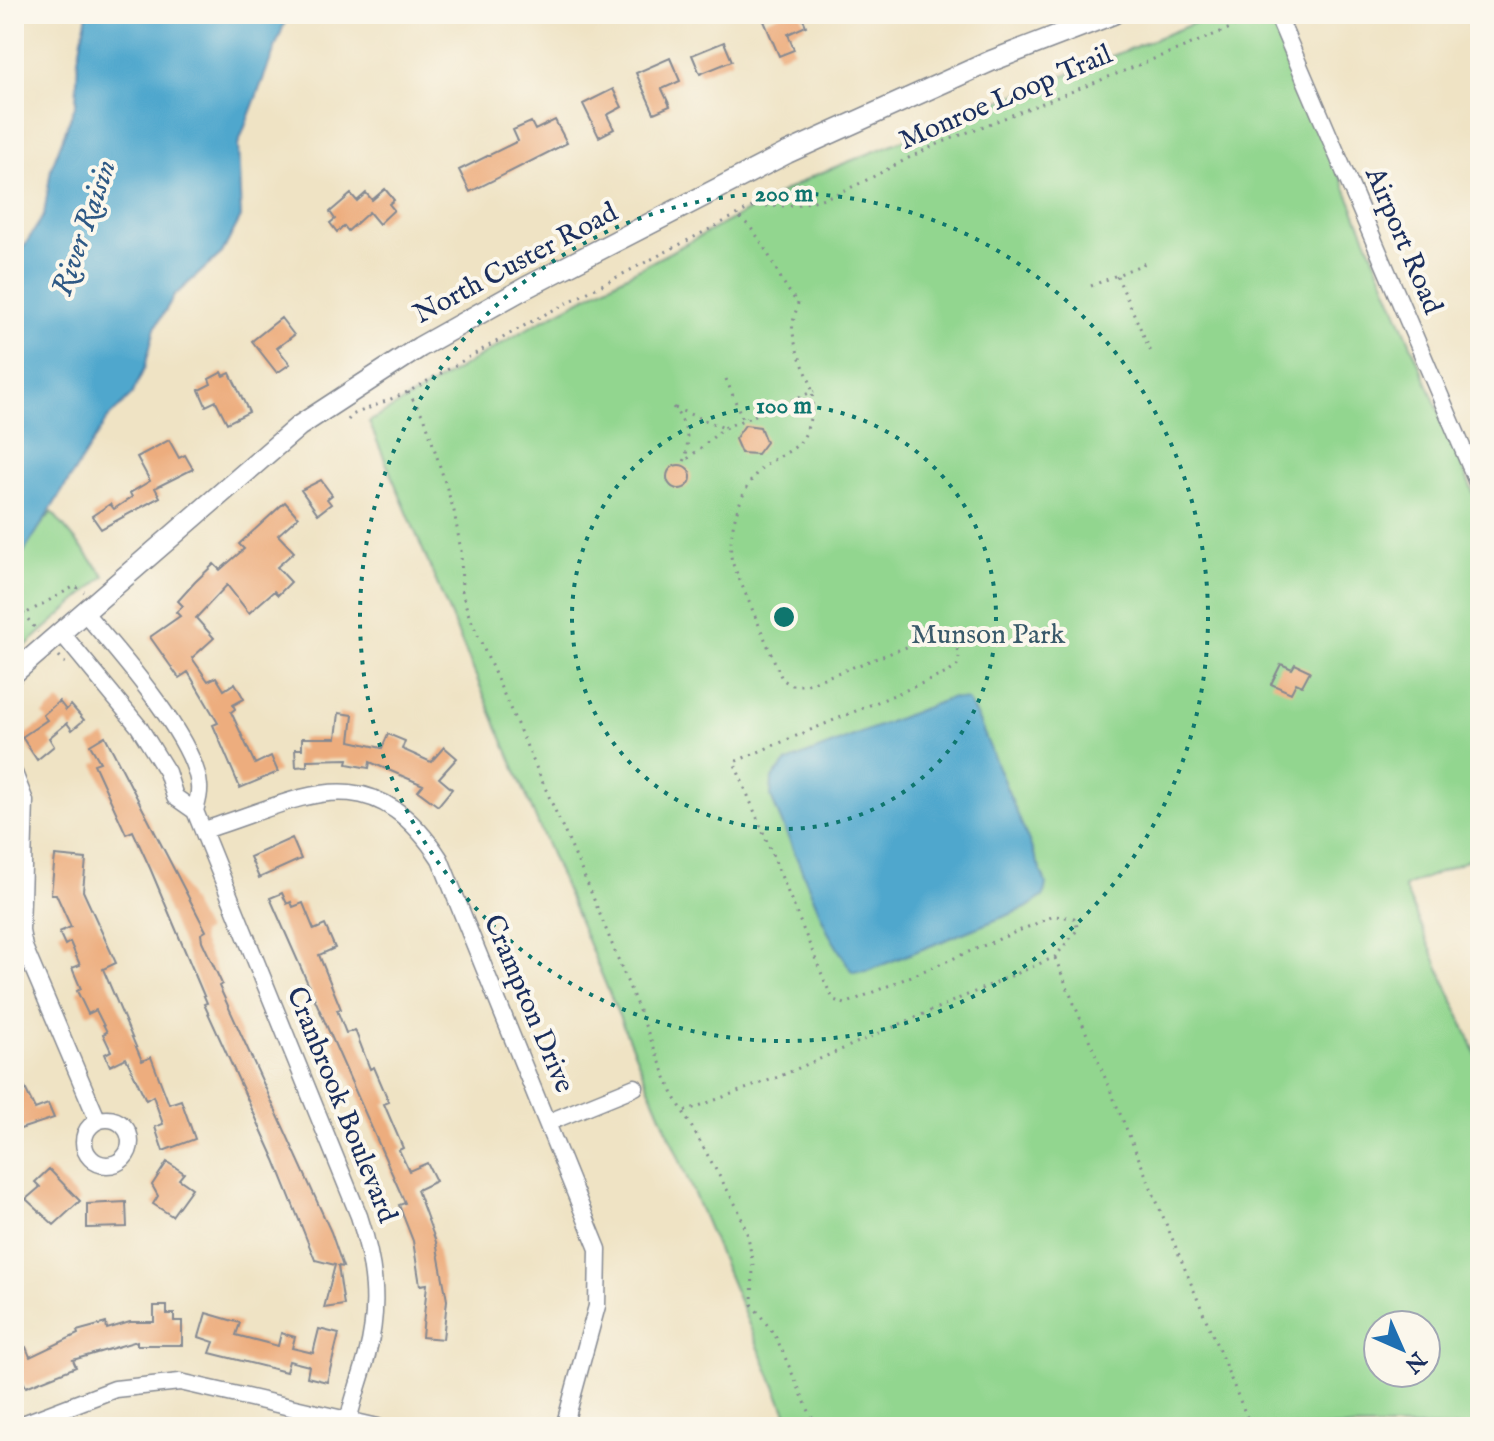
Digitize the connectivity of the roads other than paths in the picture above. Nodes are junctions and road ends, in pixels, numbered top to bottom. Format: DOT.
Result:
graph roads {
  1 [pos="1113,14"];
  2 [pos="1277,14"];
  3 [pos="1480,489"];
  4 [pos="84,602"];
  5 [pos="60,631"];
  6 [pos="14,673"];
  7 [pos="14,773"];
  8 [pos="195,811"];
  9 [pos="204,830"];
  10 [pos="635,1087"];
  11 [pos="98,1121"];
  12 [pos="549,1122"];
  13 [pos="348,1423"];
  14 [pos="15,1427"];
  15 [pos="378,1427"];
  16 [pos="564,1427"];
  1 -- 4 [label="street, North Custer Road"];
  2 -- 3 [label="street, Airport Road"];
  4 -- 5 [label="street, North Custer Road"];
  4 -- 8 [label="street, Cranbrook Boulevard"];
  5 -- 6 [label="street, North Custer Road"];
  5 -- 8 [label="street, Cranbrook Boulevard"];
  7 -- 11 [label="street"];
  8 -- 9 [label="street, Cranbrook Boulevard"];
  9 -- 12 [label="street, Crampton Drive"];
  9 -- 13 [label="street, Cranbrook Boulevard"];
  10 -- 12 [label="street"];
  12 -- 16 [label="street, Crampton Drive"];
  13 -- 14 [label="street"];
  13 -- 15 [label="street"];
}
